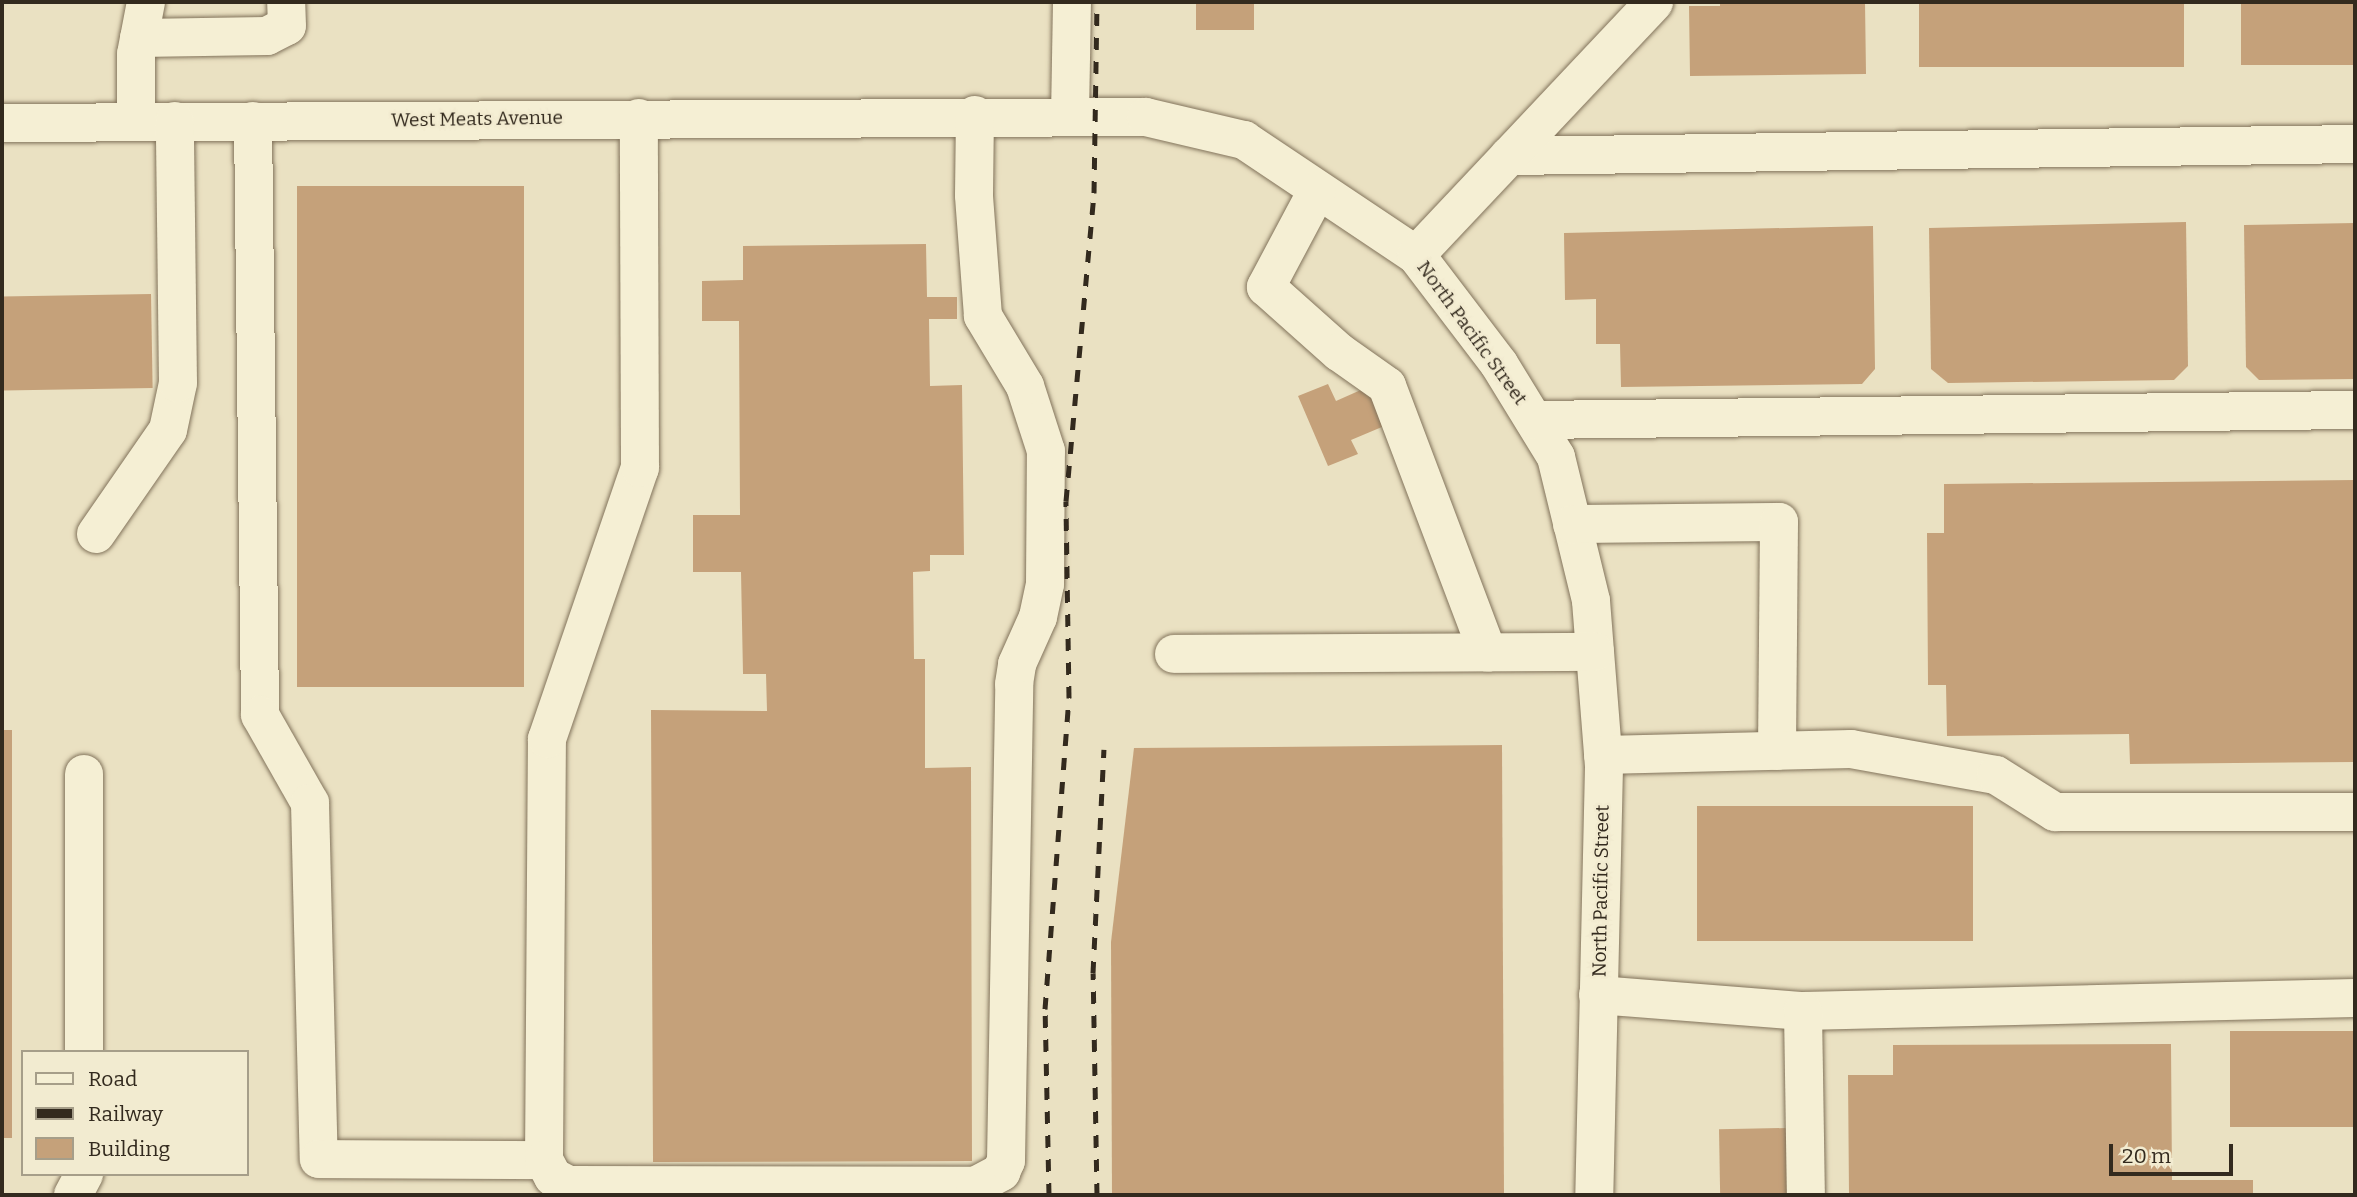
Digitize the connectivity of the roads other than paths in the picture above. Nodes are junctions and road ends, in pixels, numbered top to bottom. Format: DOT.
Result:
graph roads {
  1 [pos="286,2"];
  2 [pos="1072,2"];
  3 [pos="1654,2"];
  4 [pos="142,20"];
  5 [pos="963,115"];
  6 [pos="1070,116"];
  7 [pos="639,118"];
  8 [pos="175,121"];
  9 [pos="253,121"];
  10 [pos="136,122"];
  11 [pos="2,123"];
  12 [pos="2355,144"];
  13 [pos="1509,156"];
  14 [pos="1317,191"];
  15 [pos="1416,255"];
  16 [pos="2355,410"];
  17 [pos="1534,420"];
  18 [pos="1572,524"];
  19 [pos="96,534"];
  20 [pos="1595,652"];
  21 [pos="1488,653"];
  22 [pos="1174,654"];
  23 [pos="1777,751"];
  24 [pos="1603,755"];
  25 [pos="84,774"];
  26 [pos="2355,811"];
  27 [pos="1598,995"];
  28 [pos="2355,998"];
  29 [pos="1803,1011"];
  30 [pos="84,1050"];
  31 [pos="544,1160"];
  32 [pos="83,1176"];
  33 [pos="73,1195"];
  34 [pos="1594,1195"];
  35 [pos="1806,1195"];
  1 -- 4 [label="street"];
  2 -- 6 [label="street"];
  3 -- 13 [label="street"];
  4 -- 10 [label="street"];
  5 -- 6 [label="street, North Pacific Street"];
  5 -- 7 [label="street, West Meats Avenue"];
  5 -- 31 [label="street"];
  6 -- 14 [label="street, North Pacific Street"];
  7 -- 9 [label="street, West Meats Avenue"];
  7 -- 31 [label="street"];
  8 -- 9 [label="street, West Meats Avenue"];
  8 -- 10 [label="street, West Meats Avenue"];
  8 -- 19 [label="street"];
  9 -- 31 [label="street"];
  10 -- 11 [label="street, West Meats Avenue"];
  12 -- 13 [label="street"];
  13 -- 15 [label="street"];
  14 -- 15 [label="street, North Pacific Street"];
  14 -- 21 [label="street"];
  15 -- 17 [label="street, North Pacific Street"];
  16 -- 17 [label="street"];
  17 -- 18 [label="street, North Pacific Street"];
  18 -- 20 [label="street, North Pacific Street"];
  18 -- 23 [label="street"];
  20 -- 21 [label="street"];
  20 -- 24 [label="street, North Pacific Street"];
  21 -- 22 [label="street"];
  23 -- 24 [label="street"];
  23 -- 26 [label="street"];
  24 -- 27 [label="street, North Pacific Street"];
  25 -- 30 [label="street"];
  27 -- 29 [label="street"];
  27 -- 34 [label="street, North Pacific Street"];
  28 -- 29 [label="street"];
  29 -- 35 [label="street"];
  32 -- 33 [label="street"];
}
